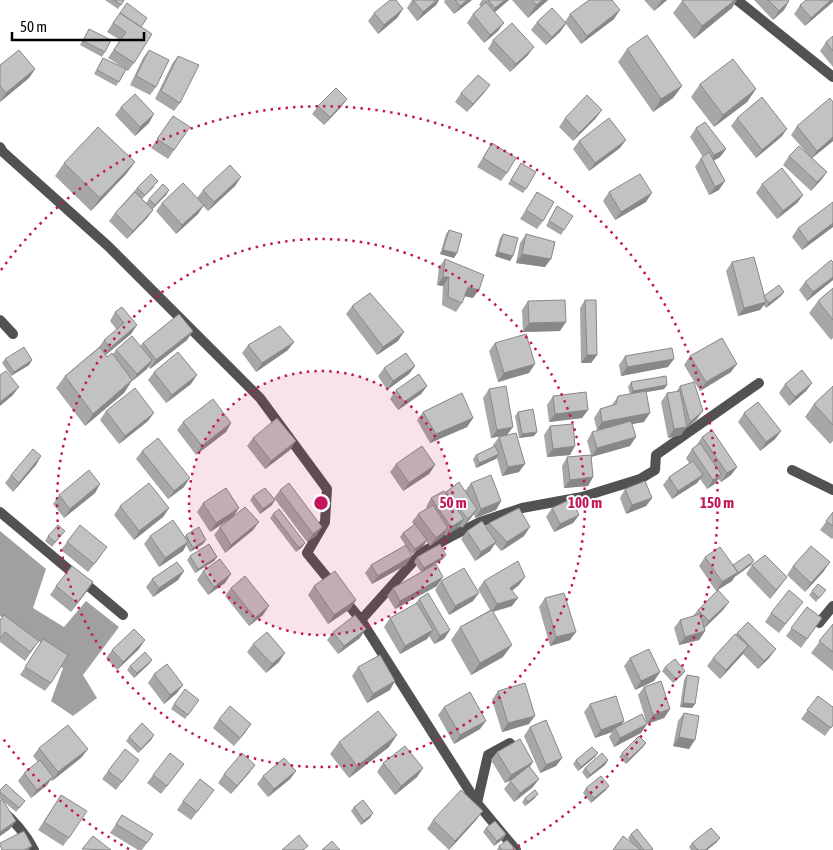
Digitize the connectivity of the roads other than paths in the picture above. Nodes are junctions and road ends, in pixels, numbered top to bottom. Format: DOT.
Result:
graph roads {
  1 [pos="737,0"];
  2 [pos="833,77"];
  3 [pos="0,147"];
  4 [pos="0,320"];
  5 [pos="13,334"];
  6 [pos="758,383"];
  7 [pos="792,470"];
  8 [pos="833,490"];
  9 [pos="0,512"];
  10 [pos="833,606"];
  11 [pos="123,615"];
  12 [pos="361,620"];
  13 [pos="820,623"];
  14 [pos="510,743"];
  15 [pos="477,804"];
  16 [pos="0,809"];
  17 [pos="34,850"];
  18 [pos="516,850"];
  1 -- 2 [label="street"];
  3 -- 12 [label="street"];
  4 -- 5 [label="street"];
  6 -- 12 [label="street"];
  7 -- 8 [label="street"];
  9 -- 11 [label="street"];
  10 -- 13 [label="street"];
  12 -- 15 [label="street"];
  14 -- 15 [label="street"];
  15 -- 18 [label="street"];
  16 -- 17 [label="street"];
}
